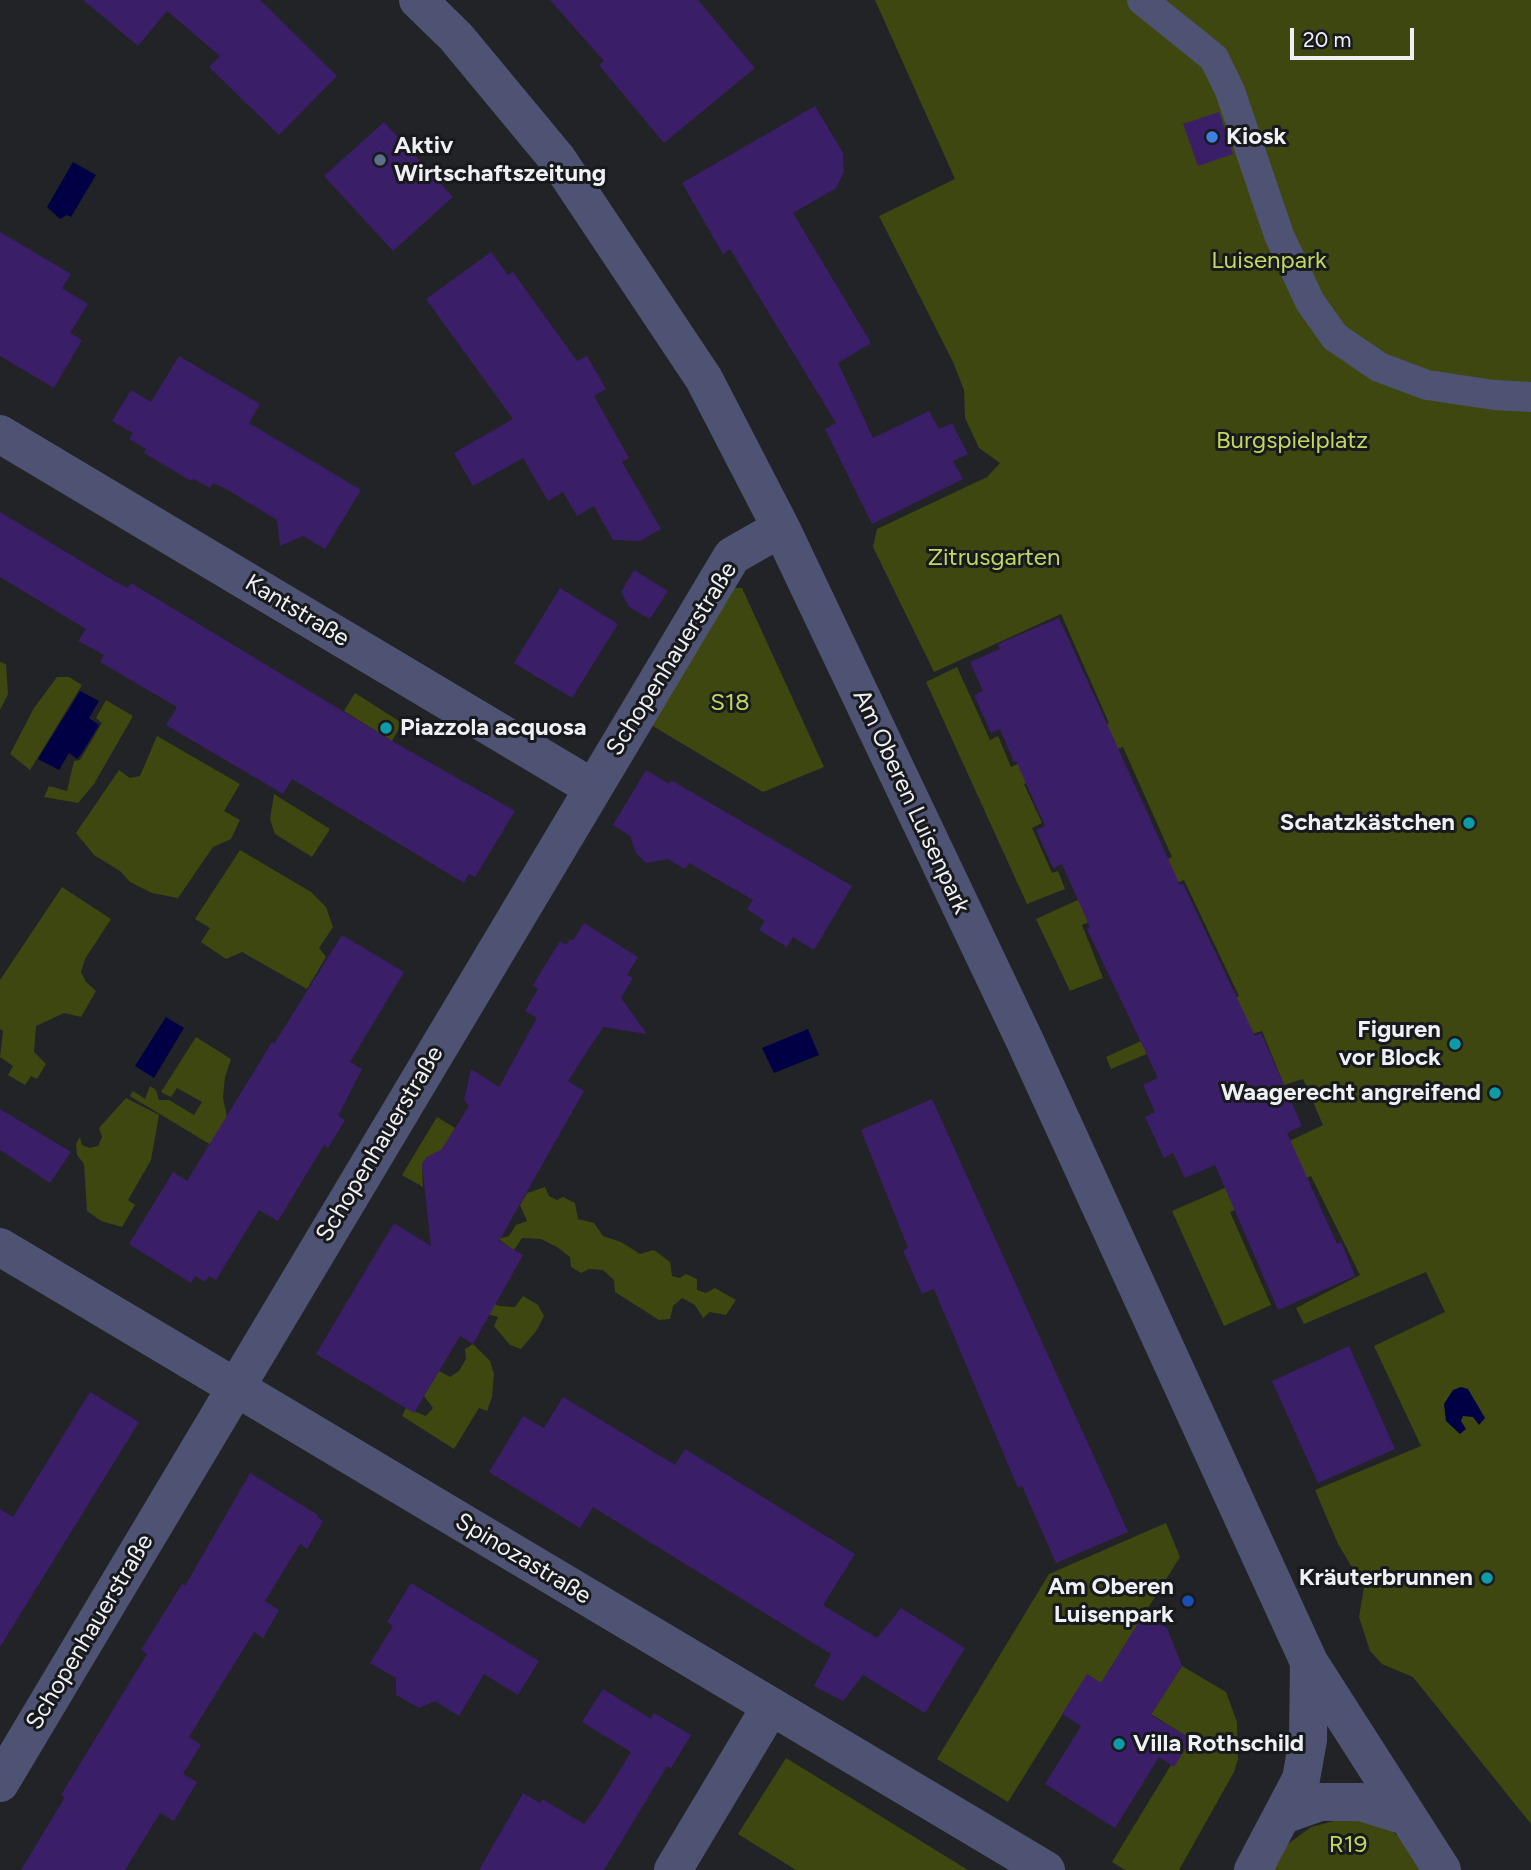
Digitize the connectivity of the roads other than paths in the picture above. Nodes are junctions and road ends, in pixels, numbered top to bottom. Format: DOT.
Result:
graph roads {
  1 [pos="418,0"];
  2 [pos="1142,0"];
  3 [pos="1531,397"];
  4 [pos="0,434"];
  5 [pos="781,528"];
  6 [pos="593,788"];
  7 [pos="0,1247"];
  8 [pos="235,1387"];
  9 [pos="1309,1662"];
  10 [pos="772,1706"];
  11 [pos="0,1783"];
  12 [pos="1283,1815"];
  13 [pos="1406,1816"];
  14 [pos="673,1870"];
  15 [pos="1046,1870"];
  16 [pos="1253,1870"];
  17 [pos="1442,1870"];
  1 -- 5 [label="street, Am Oberen Luisenpark"];
  2 -- 3 [label="street"];
  4 -- 6 [label="street, Kantstraße"];
  5 -- 6 [label="street, Schopenhauerstraße"];
  5 -- 9 [label="street, Am Oberen Luisenpark"];
  6 -- 8 [label="street, Schopenhauerstraße"];
  7 -- 8 [label="street, Spinozastraße"];
  8 -- 10 [label="street, Spinozastraße"];
  8 -- 11 [label="street, Schopenhauerstraße"];
  9 -- 12 [label="street, Am Oberen Luisenpark"];
  9 -- 13 [label="street, Am Oberen Luisenpark"];
  10 -- 14 [label="street"];
  10 -- 15 [label="street, Spinozastraße"];
  12 -- 13 [label="street"];
  12 -- 16 [label="street, Am Oberen Luisenpark"];
  13 -- 17 [label="street, Am Oberen Luisenpark"];
}
